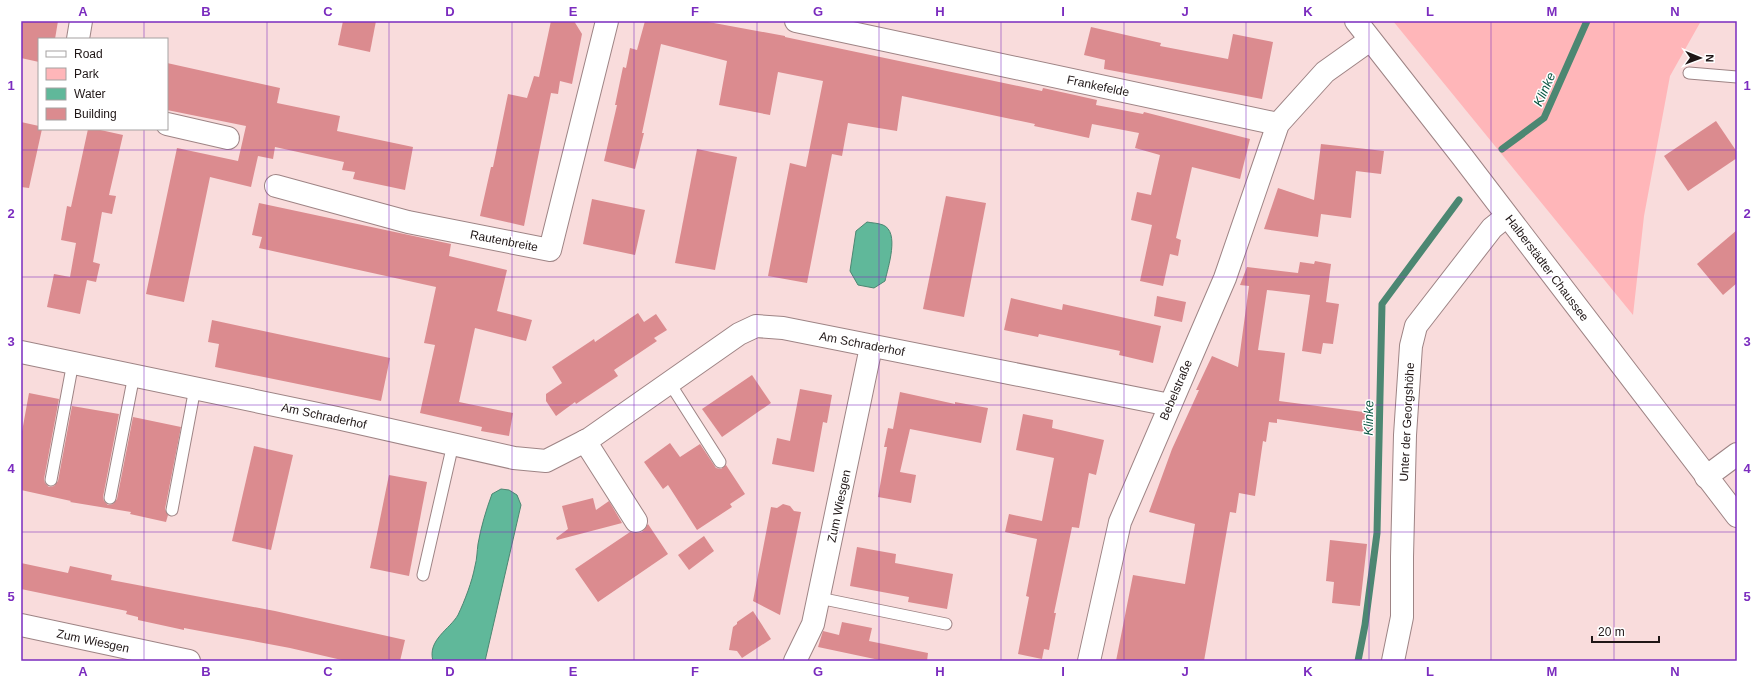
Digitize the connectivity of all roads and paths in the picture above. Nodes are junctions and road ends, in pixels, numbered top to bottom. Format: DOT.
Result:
graph roads {
  1 [pos="81,21"];
  2 [pos="607,21"];
  3 [pos="796,21"];
  4 [pos="1356,21"];
  5 [pos="78,38"];
  6 [pos="1370,40"];
  7 [pos="1689,73"];
  8 [pos="1737,77"];
  9 [pos="168,124"];
  10 [pos="1278,124"];
  11 [pos="228,138"];
  12 [pos="276,186"];
  13 [pos="1507,216"];
  14 [pos="871,347"];
  15 [pos="21,352"];
  16 [pos="73,362"];
  17 [pos="134,376"];
  18 [pos="669,382"];
  19 [pos="195,388"];
  20 [pos="1170,405"];
  21 [pos="585,441"];
  22 [pos="453,444"];
  23 [pos="1737,454"];
  24 [pos="720,462"];
  25 [pos="1706,476"];
  26 [pos="51,480"];
  27 [pos="110,498"];
  28 [pos="172,510"];
  29 [pos="1737,516"];
  30 [pos="636,521"];
  31 [pos="423,576"];
  32 [pos="819,598"];
  33 [pos="946,624"];
  34 [pos="21,625"];
  35 [pos="189,661"];
  36 [pos="795,661"];
  37 [pos="1089,661"];
  38 [pos="1393,661"];
  1 -- 5 [label="street"];
  2 -- 12 [label="street, Rautenbreite"];
  3 -- 10 [label="street, Frankefelde"];
  4 -- 6 [label="street, Halberstädter Chaussee"];
  6 -- 10 [label="street"];
  6 -- 13 [label="street, Halberstädter Chaussee"];
  7 -- 8 [label="lane"];
  9 -- 11 [label="street"];
  10 -- 20 [label="street, Bebelstraße"];
  13 -- 25 [label="street, Halberstädter Chaussee"];
  13 -- 38 [label="street, Unter der Georgshöhe"];
  14 -- 18 [label="street, Am Schraderhof"];
  14 -- 20 [label="street, Am Schraderhof"];
  14 -- 32 [label="street, Zum Wiesgen"];
  15 -- 16 [label="street, Am Schraderhof"];
  16 -- 17 [label="street, Am Schraderhof"];
  16 -- 26 [label="lane"];
  17 -- 19 [label="street, Am Schraderhof"];
  17 -- 27 [label="lane"];
  18 -- 21 [label="street, Am Schraderhof"];
  18 -- 24 [label="lane"];
  19 -- 22 [label="street, Am Schraderhof"];
  19 -- 28 [label="lane"];
  20 -- 37 [label="street, Bebelstraße"];
  21 -- 22 [label="street, Am Schraderhof"];
  21 -- 30 [label="street"];
  22 -- 31 [label="lane"];
  23 -- 25 [label="street"];
  25 -- 29 [label="street, Halberstädter Chaussee"];
  32 -- 33 [label="lane"];
  32 -- 36 [label="street, Zum Wiesgen"];
  34 -- 35 [label="street, Zum Wiesgen"];
}
